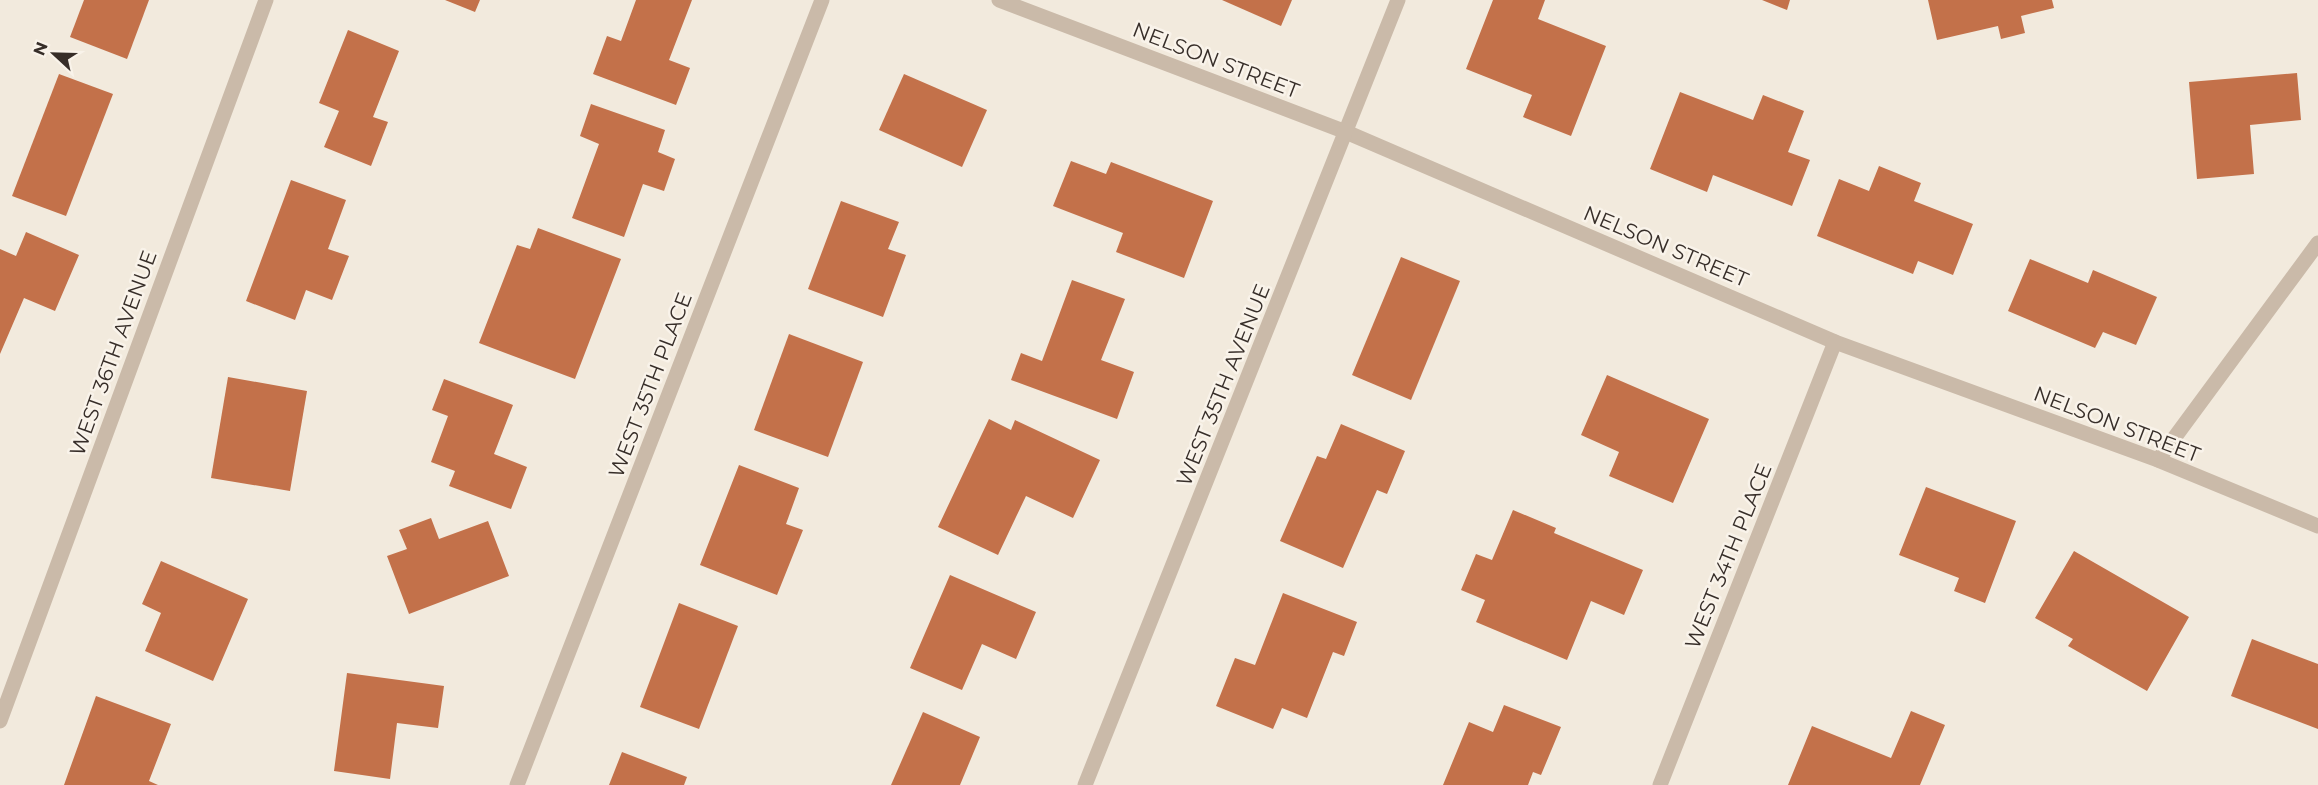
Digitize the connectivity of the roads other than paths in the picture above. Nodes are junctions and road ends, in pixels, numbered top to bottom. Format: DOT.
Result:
graph roads {
  1 [pos="266,0"];
  2 [pos="822,0"];
  3 [pos="999,0"];
  4 [pos="1398,0"];
  5 [pos="1347,132"];
  6 [pos="2318,243"];
  7 [pos="1835,342"];
  8 [pos="2158,460"];
  9 [pos="2318,526"];
  10 [pos="0,721"];
  11 [pos="517,785"];
  12 [pos="1085,785"];
  13 [pos="1660,785"];
  1 -- 10 [label="street, WEST 36TH AVENUE"];
  2 -- 11 [label="street, WEST 35TH PLACE"];
  3 -- 5 [label="street, NELSON STREET"];
  4 -- 5 [label="street, WEST 35TH AVENUE"];
  5 -- 7 [label="street, NELSON STREET"];
  5 -- 12 [label="street, WEST 35TH AVENUE"];
  6 -- 8 [label="street"];
  7 -- 8 [label="street, NELSON STREET"];
  7 -- 13 [label="street, WEST 34TH PLACE"];
  8 -- 9 [label="street, NELSON STREET"];
}
